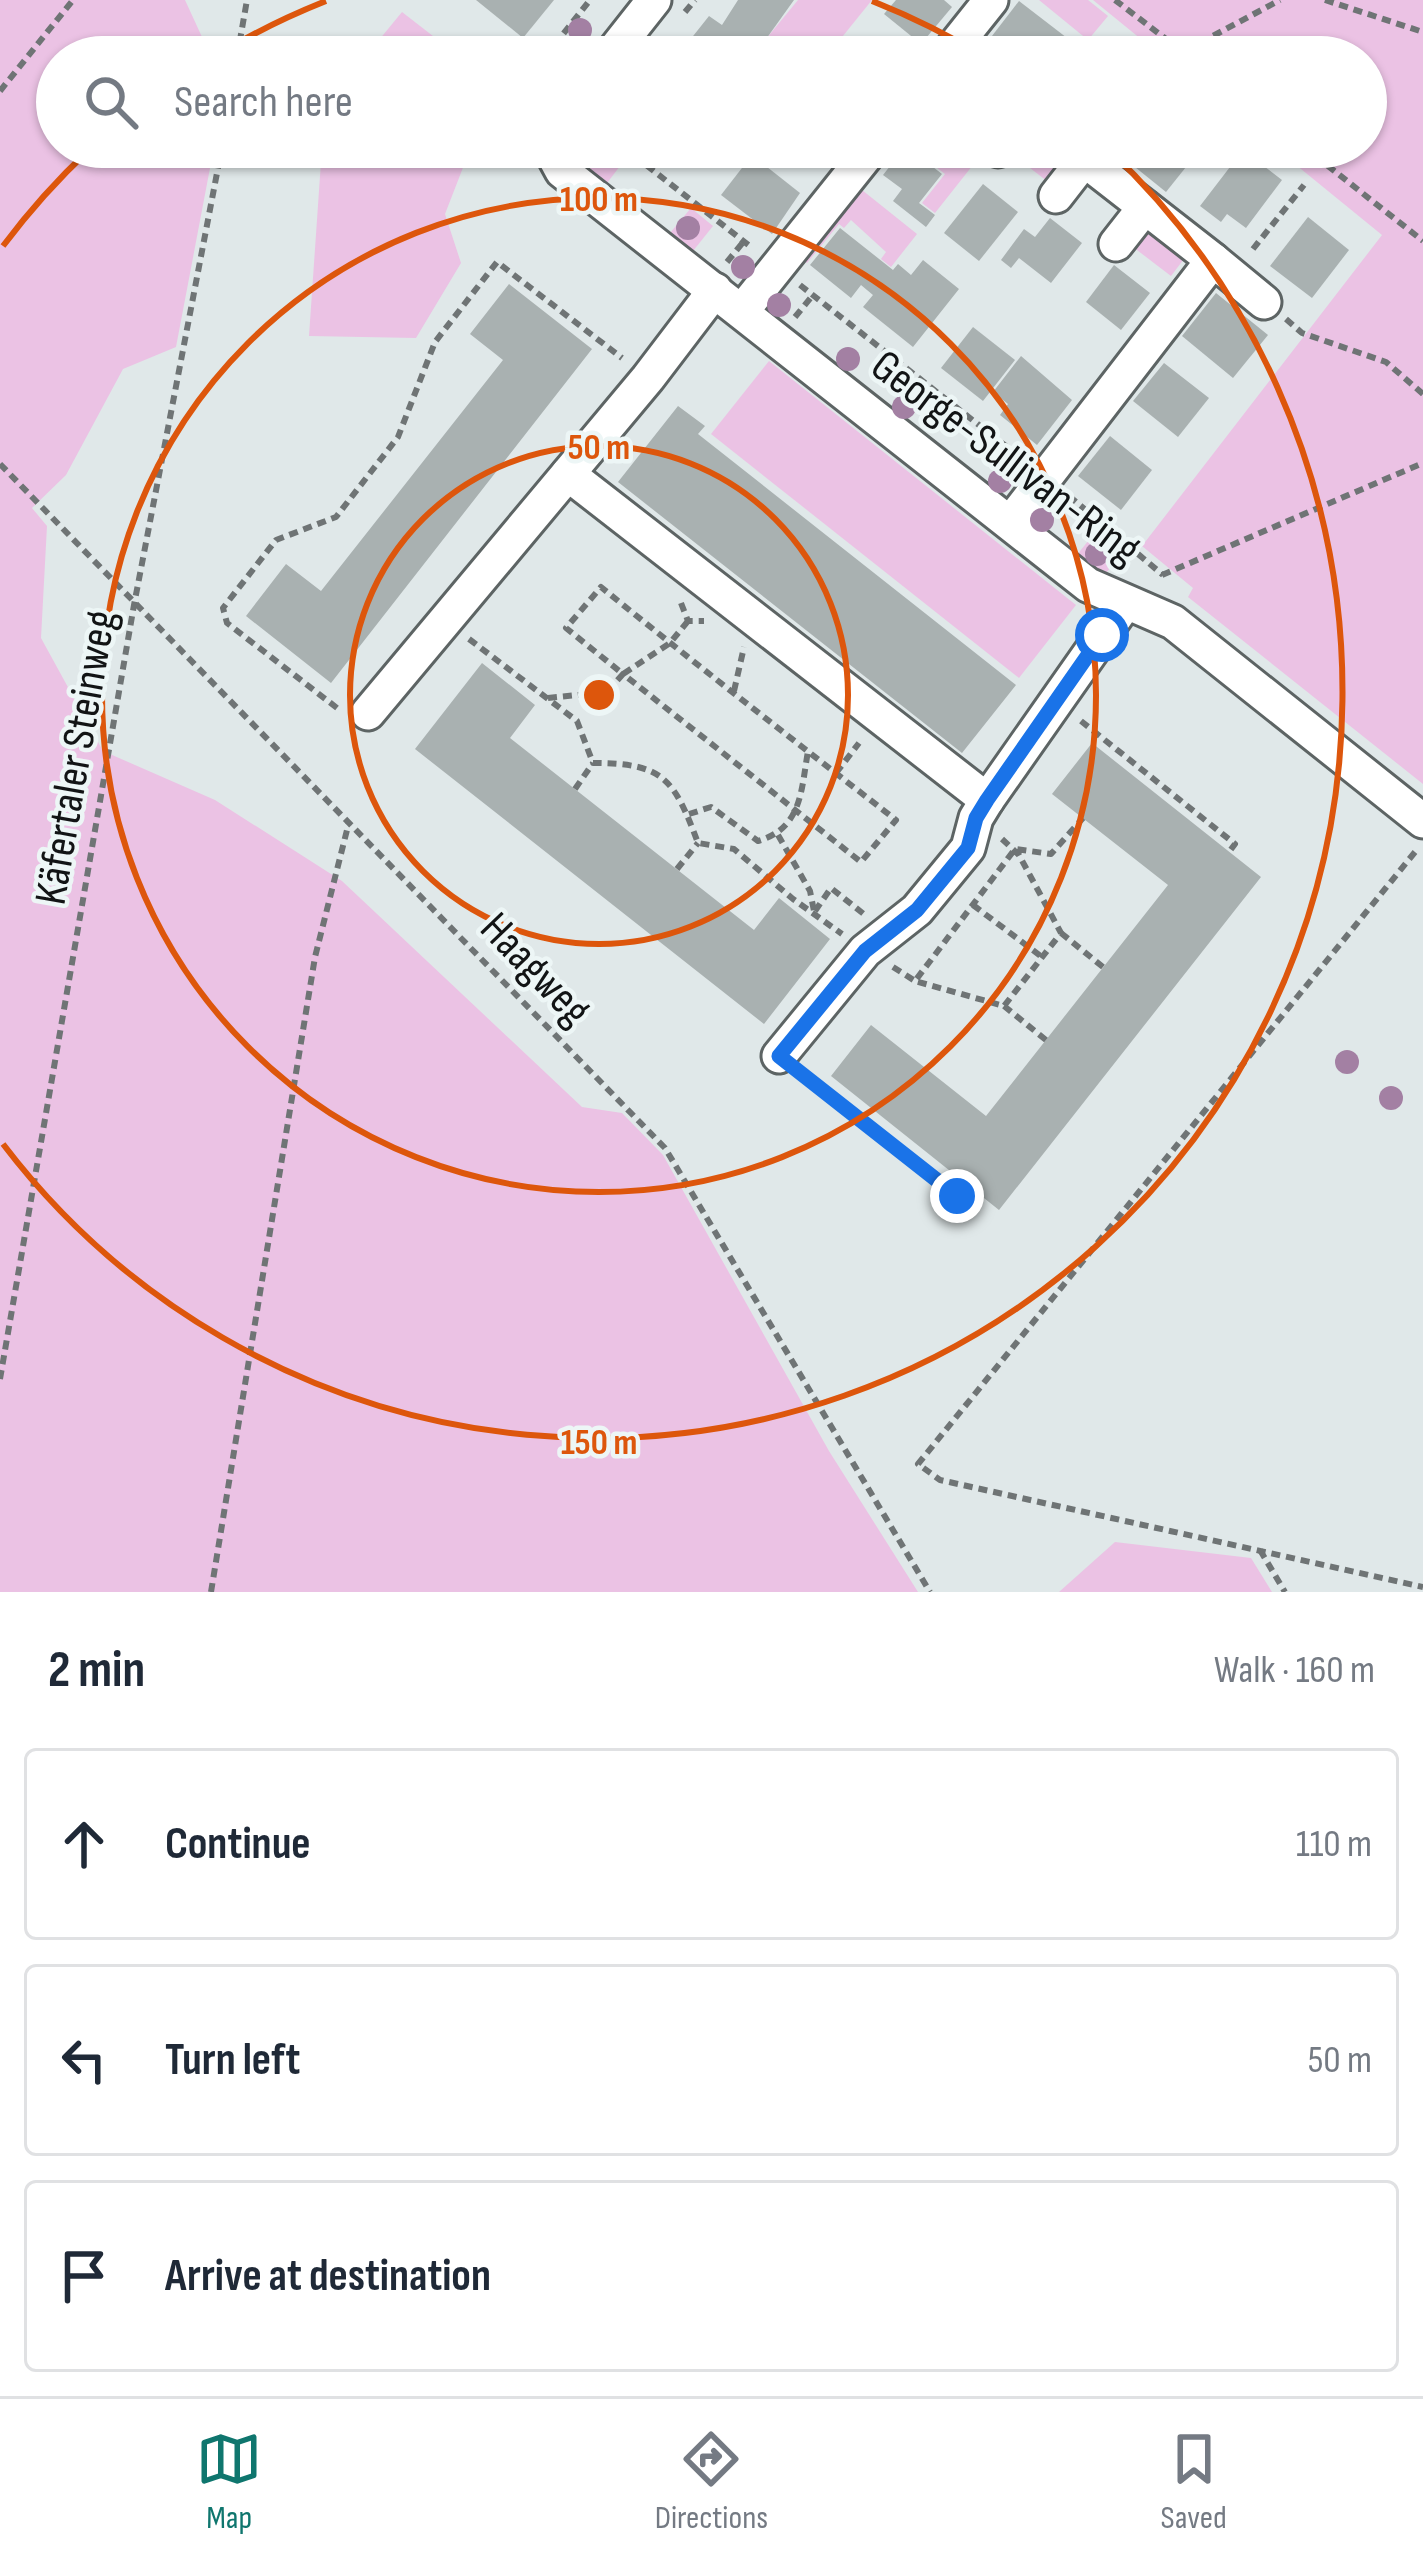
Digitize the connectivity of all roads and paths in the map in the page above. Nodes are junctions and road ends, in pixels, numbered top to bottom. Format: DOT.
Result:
graph roads {
  1 [pos="73,0"];
  2 [pos="247,0"];
  3 [pos="590,0"];
  4 [pos="654,0"];
  5 [pos="991,0"];
  6 [pos="1115,0"];
  7 [pos="1280,0"];
  8 [pos="1325,0"];
  9 [pos="1423,32"];
  10 [pos="44,36"];
  11 [pos="241,36"];
  12 [pos="562,36"];
  13 [pos="626,36"];
  14 [pos="963,36"];
  15 [pos="1161,36"];
  16 [pos="1218,36"];
  17 [pos="36,46"];
  18 [pos="0,91"];
  19 [pos="217,168"];
  20 [pos="560,168"];
  21 [pos="649,168"];
  22 [pos="856,168"];
  23 [pos="1069,168"];
  24 [pos="1095,168"];
  25 [pos="1331,168"];
  26 [pos="1304,185"];
  27 [pos="1056,196"];
  28 [pos="1145,207"];
  29 [pos="1423,241"];
  30 [pos="1117,244"];
  31 [pos="777,268"];
  32 [pos="1222,268"];
  33 [pos="729,300"];
  34 [pos="1264,302"];
  35 [pos="1302,333"];
  36 [pos="648,378"];
  37 [pos="1423,394"];
  38 [pos="0,464"];
  39 [pos="1423,464"];
  40 [pos="568,474"];
  41 [pos="1046,477"];
  42 [pos="1011,522"];
  43 [pos="1126,602"];
  44 [pos="134,605"];
  45 [pos="688,621"];
  46 [pos="670,643"];
  47 [pos="485,651"];
  48 [pos="623,674"];
  49 [pos="548,698"];
  50 [pos="1055,700"];
  51 [pos="368,713"];
  52 [pos="808,751"];
  53 [pos="847,759"];
  54 [pos="593,763"];
  55 [pos="836,773"];
  56 [pos="575,789"];
  57 [pos="981,809"];
  58 [pos="797,810"];
  59 [pos="687,814"];
  60 [pos="1083,818"];
  61 [pos="349,821"];
  62 [pos="1423,821"];
  63 [pos="778,835"];
  64 [pos="698,843"];
  65 [pos="1015,850"];
  66 [pos="1423,851"];
  67 [pos="1229,852"];
  68 [pos="677,869"];
  69 [pos="974,905"];
  70 [pos="814,911"];
  71 [pos="832,926"];
  72 [pos="886,932"];
  73 [pos="1061,932"];
  74 [pos="1043,958"];
  75 [pos="1103,967"];
  76 [pos="1004,1006"];
  77 [pos="1046,1040"];
  78 [pos="779,1056"];
  79 [pos="957,1196"];
  80 [pos="0,1379"];
  81 [pos="1260,1550"];
  82 [pos="1423,1587"];
  83 [pos="211,1592"];
  84 [pos="930,1592"];
  85 [pos="1286,1592"];
  1 -- 10 [label="path"];
  2 -- 11 [label="path"];
  3 -- 12 [label="path"];
  4 -- 13 [label="street"];
  5 -- 14 [label="street"];
  6 -- 15 [label="path"];
  7 -- 16 [label="path"];
  8 -- 9 [label="path"];
  17 -- 18 [label="path"];
  19 -- 44 [label="path, Käfertaler Steinweg"];
  20 -- 33 [label="street, George-Sullivan-Ring"];
  21 -- 31 [label="path"];
  22 -- 31 [label="street"];
  23 -- 27 [label="street"];
  24 -- 28 [label="street"];
  25 -- 29 [label="path"];
  26 -- 32 [label="path"];
  28 -- 30 [label="street"];
  28 -- 32 [label="street"];
  31 -- 33 [label="street"];
  31 -- 41 [label="path"];
  32 -- 34 [label="street"];
  32 -- 41 [label="street"];
  33 -- 36 [label="street"];
  33 -- 42 [label="street, George-Sullivan-Ring"];
  35 -- 37 [label="path"];
  36 -- 40 [label="street"];
  36 -- 51 [label="path"];
  38 -- 44 [label="path, Haagweg"];
  39 -- 41 [label="path"];
  40 -- 51 [label="street"];
  40 -- 57 [label="street"];
  41 -- 42 [label="street"];
  42 -- 43 [label="street, George-Sullivan-Ring"];
  43 -- 50 [label="street"];
  43 -- 62 [label="street, George-Sullivan-Ring"];
  44 -- 61 [label="path, Haagweg"];
  44 -- 80 [label="path, Käfertaler Steinweg"];
  45 -- 46 [label="path"];
  46 -- 48 [label="path"];
  46 -- 48 [label="path"];
  46 -- 52 [label="path"];
  47 -- 49 [label="path"];
  48 -- 49 [label="path"];
  48 -- 58 [label="path"];
  49 -- 54 [label="path"];
  50 -- 57 [label="street"];
  50 -- 67 [label="path"];
  52 -- 55 [label="path"];
  52 -- 58 [label="path"];
  53 -- 55 [label="path"];
  54 -- 56 [label="path"];
  54 -- 59 [label="path"];
  55 -- 58 [label="path"];
  57 -- 65 [label="path"];
  57 -- 72 [label="street"];
  58 -- 63 [label="path"];
  59 -- 63 [label="path"];
  59 -- 64 [label="path"];
  60 -- 65 [label="path"];
  61 -- 83 [label="path"];
  61 -- 84 [label="path, Haagweg"];
  63 -- 70 [label="path"];
  64 -- 68 [label="path"];
  64 -- 70 [label="path"];
  65 -- 69 [label="path"];
  65 -- 73 [label="path"];
  66 -- 81 [label="path"];
  69 -- 74 [label="path"];
  69 -- 76 [label="path"];
  70 -- 71 [label="path"];
  70 -- 72 [label="path"];
  72 -- 78 [label="street"];
  73 -- 74 [label="path"];
  73 -- 75 [label="path"];
  74 -- 76 [label="path"];
  76 -- 77 [label="path"];
  78 -- 79 [label="path"];
  81 -- 82 [label="path"];
  81 -- 85 [label="path"];
}
